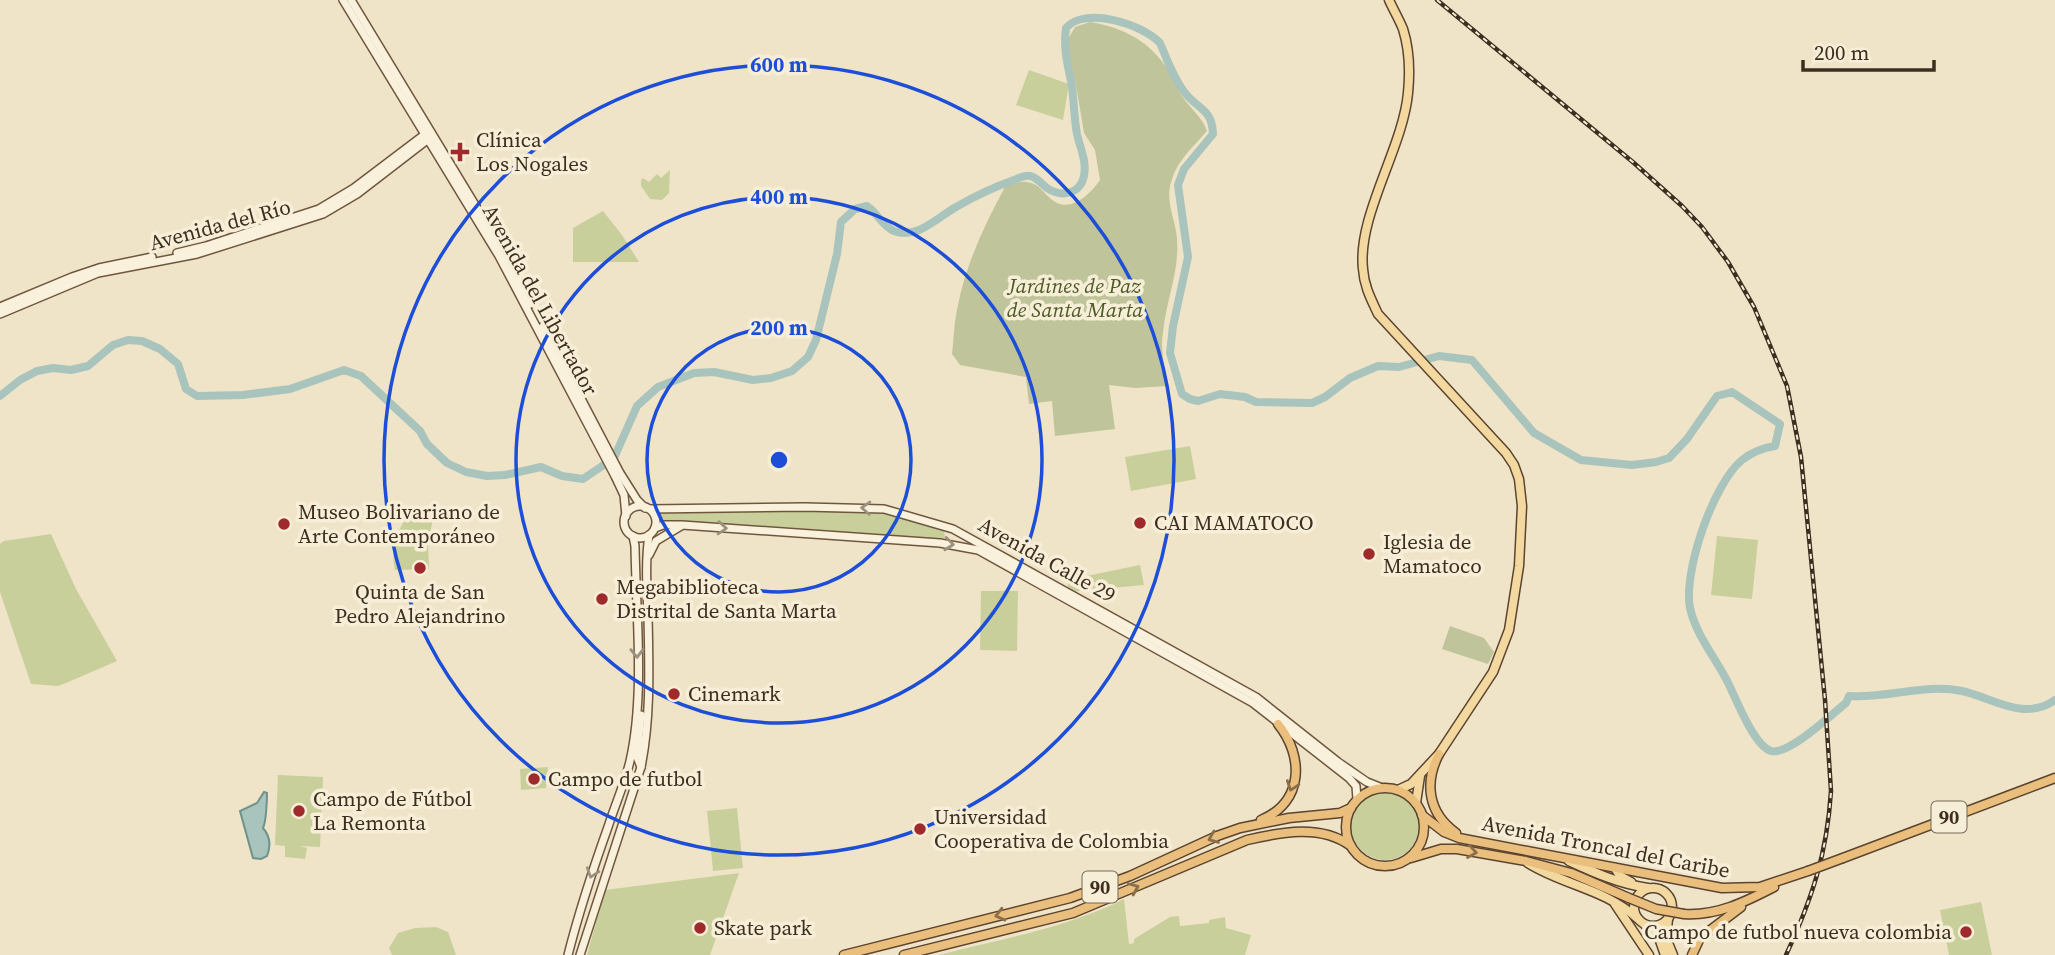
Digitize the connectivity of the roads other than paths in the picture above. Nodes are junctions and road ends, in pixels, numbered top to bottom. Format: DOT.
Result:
graph roads {
  1 [pos="343,0"];
  2 [pos="351,0"];
  3 [pos="1388,0"];
  4 [pos="428,135"];
  5 [pos="38,294"];
  6 [pos="0,307"];
  7 [pos="0,314"];
  8 [pos="618,474"];
  9 [pos="647,508"];
  10 [pos="626,516"];
  11 [pos="682,525"];
  12 [pos="655,528"];
  13 [pos="632,536"];
  14 [pos="649,536"];
  15 [pos="647,562"];
  16 [pos="637,694"];
  17 [pos="1278,724"];
  18 [pos="1439,754"];
  19 [pos="641,767"];
  20 [pos="1420,776"];
  21 [pos="2055,778"];
  22 [pos="1382,788"];
  23 [pos="1398,790"];
  24 [pos="1357,799"];
  25 [pos="1416,803"];
  26 [pos="1351,808"];
  27 [pos="1422,815"];
  28 [pos="1240,828"];
  29 [pos="1475,841"];
  30 [pos="1351,846"];
  31 [pos="1405,860"];
  32 [pos="1568,860"];
  33 [pos="1525,861"];
  34 [pos="1615,868"];
  35 [pos="1789,879"];
  36 [pos="1644,887"];
  37 [pos="1758,895"];
  38 [pos="1611,899"];
  39 [pos="1668,919"];
  40 [pos="1640,921"];
  41 [pos="568,955"];
  42 [pos="579,955"];
  43 [pos="844,955"];
  44 [pos="904,955"];
  45 [pos="1649,955"];
  46 [pos="1665,955"];
  47 [pos="1672,955"];
  48 [pos="1692,955"];
  1 -- 4 [label="main road, Avenida del Libertador"];
  2 -- 4 [label="main road, Avenida del Libertador"];
  3 -- 18 [label="main road"];
  4 -- 5 [label="main road, Avenida del Río"];
  4 -- 8 [label="main road, Avenida del Libertador"];
  5 -- 6 [label="main road, Avenida del Río"];
  5 -- 7 [label="main road, Avenida del Río"];
  8 -- 9 [label="main road, Avenida del Libertador"];
  8 -- 10 [label="main road, Avenida del Libertador"];
  9 -- 10 [label="main road"];
  9 -- 12 [label="main road"];
  22 -- 9 [label="main road, Avenida Calle 29, one-way"];
  10 -- 13 [label="main road"];
  11 -- 12 [label="main road, Avenida Calle 29"];
  11 -- 15 [label="main road"];
  11 -- 17 [label="main road, Avenida Calle 29, one-way"];
  12 -- 14 [label="main road"];
  13 -- 14 [label="main road"];
  13 -- 16 [label="main road, one-way"];
  14 -- 15 [label="main road"];
  15 -- 19 [label="main road"];
  16 -- 19 [label="main road"];
  16 -- 41 [label="main road, one-way"];
  17 -- 24 [label="main road, Avenida Calle 29"];
  17 -- 28 [label="highway, one-way"];
  18 -- 20 [label="main road"];
  18 -- 29 [label="highway"];
  19 -- 42 [label="main road"];
  20 -- 23 [label="main road"];
  20 -- 25 [label="main road"];
  21 -- 35 [label="highway, Avenida Troncal del Caribe / 90, bridge"];
  22 -- 23 [label="highway"];
  22 -- 24 [label="highway"];
  23 -- 25 [label="highway"];
  24 -- 26 [label="highway"];
  25 -- 27 [label="highway"];
  26 -- 28 [label="highway, 90"];
  26 -- 30 [label="highway"];
  27 -- 29 [label="highway, Avenida Troncal del Caribe / 90"];
  27 -- 31 [label="highway"];
  28 -- 43 [label="highway, 90, one-way"];
  29 -- 32 [label="highway, Avenida Troncal del Caribe / 90"];
  30 -- 31 [label="highway, 90"];
  44 -- 30 [label="highway, 90, one-way"];
  31 -- 33 [label="highway, Avenida Troncal del Caribe / 90, one-way"];
  32 -- 34 [label="highway, Avenida Troncal del Caribe / 90"];
  32 -- 36 [label="main road"];
  33 -- 37 [label="highway, Avenida Troncal del Caribe / 90, bridge"];
  33 -- 38 [label="main road"];
  34 -- 35 [label="highway, Avenida Troncal del Caribe / 90"];
  34 -- 36 [label="main road"];
  35 -- 37 [label="highway, Avenida Troncal del Caribe / 90"];
  36 -- 39 [label="main road"];
  36 -- 40 [label="main road"];
  37 -- 48 [label="highway"];
  38 -- 40 [label="main road"];
  38 -- 45 [label="main road"];
  39 -- 40 [label="main road"];
  39 -- 47 [label="main road"];
  40 -- 46 [label="main road"];
}
